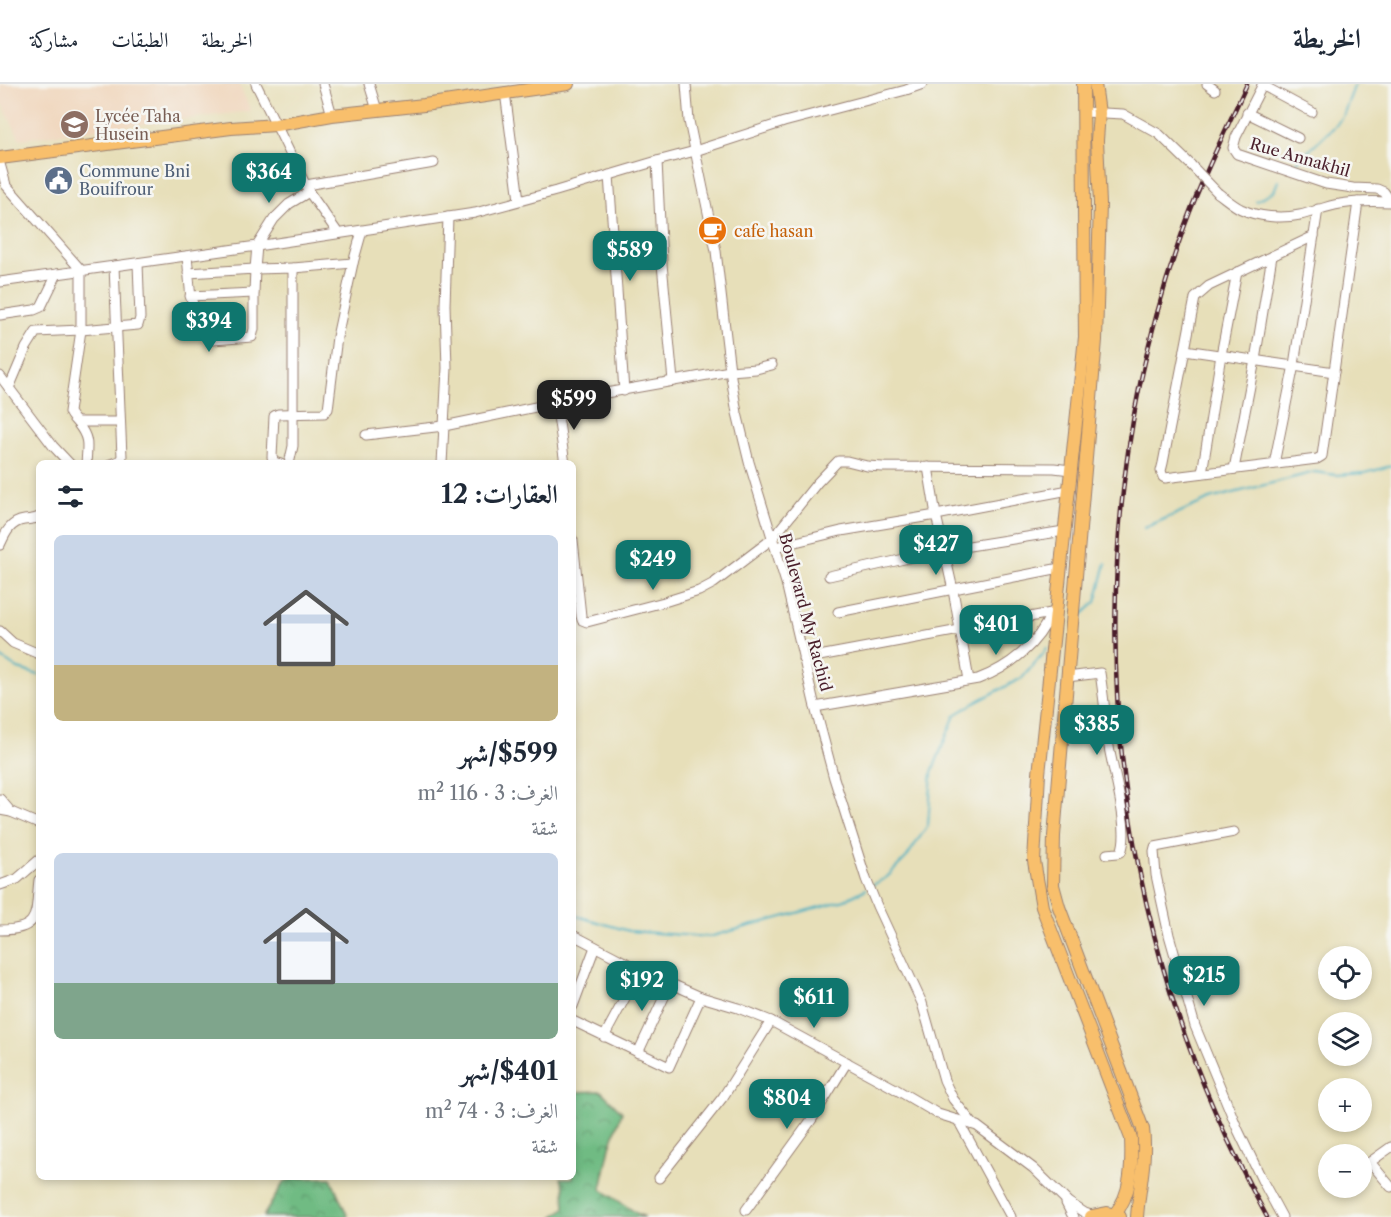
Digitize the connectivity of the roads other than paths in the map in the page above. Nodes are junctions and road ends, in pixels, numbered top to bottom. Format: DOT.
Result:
graph roads {
  1 [pos="256,84"];
  2 [pos="323,84"];
  3 [pos="369,84"];
  4 [pos="562,84"];
  5 [pos="686,84"];
  6 [pos="923,84"];
  7 [pos="1083,84"];
  8 [pos="1095,84"];
  9 [pos="1263,84"];
  10 [pos="505,92"];
  11 [pos="377,110"];
  12 [pos="1084,112"];
  13 [pos="1312,112"];
  14 [pos="1099,113"];
  15 [pos="1247,113"];
  16 [pos="332,115"];
  17 [pos="276,125"];
  18 [pos="1298,138"];
  19 [pos="696,152"];
  20 [pos="0,158"];
  21 [pos="657,161"];
  22 [pos="434,163"];
  23 [pos="0,164"];
  24 [pos="609,175"];
  25 [pos="308,189"];
  26 [pos="519,200"];
  27 [pos="1358,202"];
  28 [pos="1391,202"];
  29 [pos="1318,209"];
  30 [pos="448,217"];
  31 [pos="362,231"];
  32 [pos="338,233"];
  33 [pos="1314,236"];
  34 [pos="257,246"];
  35 [pos="187,256"];
  36 [pos="1272,256"];
  37 [pos="138,263"];
  38 [pos="353,263"];
  39 [pos="114,266"];
  40 [pos="293,268"];
  41 [pos="255,269"];
  42 [pos="81,270"];
  43 [pos="1238,272"];
  44 [pos="188,273"];
  45 [pos="57,274"];
  46 [pos="0,282"];
  47 [pos="254,293"];
  48 [pos="190,296"];
  49 [pos="0,315"];
  50 [pos="116,327"];
  51 [pos="81,330"];
  52 [pos="1185,350"];
  53 [pos="1221,355"];
  54 [pos="1255,360"];
  55 [pos="772,365"];
  56 [pos="1294,365"];
  57 [pos="730,371"];
  58 [pos="1334,372"];
  59 [pos="0,376"];
  60 [pos="673,381"];
  61 [pos="9,388"];
  62 [pos="624,391"];
  63 [pos="556,402"];
  64 [pos="293,414"];
  65 [pos="77,422"];
  66 [pos="120,422"];
  67 [pos="444,426"];
  68 [pos="366,435"];
  69 [pos="66,460"];
  70 [pos="86,460"];
  71 [pos="120,460"];
  72 [pos="273,460"];
  73 [pos="290,460"];
  74 [pos="442,460"];
  75 [pos="564,460"];
  76 [pos="1274,464"];
  77 [pos="928,467"];
  78 [pos="1234,469"];
  79 [pos="1071,470"];
  80 [pos="1202,473"];
  81 [pos="1069,490"];
  82 [pos="936,515"];
  83 [pos="36,518"];
  84 [pos="1064,531"];
  85 [pos="773,543"];
  86 [pos="0,545"];
  87 [pos="944,550"];
  88 [pos="576,568"];
  89 [pos="1060,568"];
  90 [pos="829,576"];
  91 [pos="953,590"];
  92 [pos="838,612"];
  93 [pos="1053,614"];
  94 [pos="960,630"];
  95 [pos="0,631"];
  96 [pos="36,653"];
  97 [pos="804,659"];
  98 [pos="1067,677"];
  99 [pos="969,680"];
  100 [pos="815,707"];
  101 [pos="0,799"];
  102 [pos="0,810"];
  103 [pos="11,812"];
  104 [pos="36,823"];
  105 [pos="1234,832"];
  106 [pos="1107,854"];
  107 [pos="36,863"];
  108 [pos="0,885"];
  109 [pos="36,912"];
  110 [pos="0,930"];
  111 [pos="576,937"];
  112 [pos="595,947"];
  113 [pos="640,970"];
  114 [pos="671,982"];
  115 [pos="701,997"];
  116 [pos="576,998"];
  117 [pos="771,1021"];
  118 [pos="576,1023"];
  119 [pos="604,1037"];
  120 [pos="638,1053"];
  121 [pos="847,1062"];
  122 [pos="958,1120"];
  123 [pos="973,1124"];
  124 [pos="1391,1147"];
  125 [pos="659,1178"];
  126 [pos="1391,1187"];
  127 [pos="1061,1196"];
  128 [pos="746,1210"];
  129 [pos="1093,1216"];
  130 [pos="1116,1216"];
  131 [pos="1011,1217"];
  132 [pos="1073,1217"];
  133 [pos="1137,1217"];
  134 [pos="1282,1217"];
  1 -- 17 [label="street"];
  2 -- 16 [label="street"];
  3 -- 11 [label="street"];
  4 -- 10 [label="main road"];
  5 -- 19 [label="street, Boulevard My Rachid"];
  6 -- 19 [label="street"];
  7 -- 12 [label="main road"];
  8 -- 14 [label="main road"];
  9 -- 13 [label="street"];
  9 -- 15 [label="street, Rue Annakhil"];
  10 -- 11 [label="main road"];
  10 -- 26 [label="street"];
  11 -- 16 [label="main road"];
  12 -- 14 [label="street"];
  12 -- 79 [label="main road"];
  14 -- 29 [label="street, bridge"];
  14 -- 98 [label="main road"];
  15 -- 18 [label="street"];
  15 -- 28 [label="street, Rue Annakhil"];
  16 -- 17 [label="main road"];
  17 -- 20 [label="main road"];
  17 -- 25 [label="street"];
  19 -- 21 [label="street"];
  19 -- 57 [label="street, Boulevard My Rachid"];
  21 -- 24 [label="street"];
  21 -- 60 [label="street"];
  22 -- 25 [label="street"];
  23 -- 42 [label="street"];
  24 -- 26 [label="street"];
  24 -- 62 [label="street"];
  25 -- 32 [label="street"];
  25 -- 34 [label="street"];
  26 -- 30 [label="street"];
  27 -- 28 [label="street"];
  27 -- 29 [label="street"];
  27 -- 58 [label="street"];
  29 -- 33 [label="street"];
  30 -- 31 [label="street"];
  30 -- 67 [label="street"];
  31 -- 32 [label="street"];
  31 -- 38 [label="street"];
  32 -- 34 [label="street"];
  33 -- 36 [label="street"];
  33 -- 56 [label="street"];
  34 -- 35 [label="street"];
  34 -- 41 [label="street"];
  35 -- 37 [label="street"];
  35 -- 44 [label="street"];
  36 -- 43 [label="street"];
  36 -- 54 [label="street"];
  37 -- 39 [label="street"];
  37 -- 50 [label="street"];
  38 -- 40 [label="street"];
  38 -- 64 [label="street"];
  39 -- 42 [label="street"];
  39 -- 50 [label="street"];
  40 -- 41 [label="street"];
  40 -- 64 [label="street"];
  41 -- 44 [label="street"];
  41 -- 47 [label="street"];
  42 -- 45 [label="street"];
  42 -- 51 [label="street"];
  43 -- 52 [label="street"];
  43 -- 53 [label="street"];
  44 -- 48 [label="street"];
  45 -- 46 [label="street"];
  45 -- 49 [label="street"];
  47 -- 48 [label="street"];
  47 -- 48 [label="street"];
  50 -- 51 [label="street"];
  50 -- 66 [label="street"];
  51 -- 61 [label="street"];
  51 -- 65 [label="street"];
  52 -- 53 [label="street"];
  52 -- 80 [label="street"];
  53 -- 54 [label="street"];
  53 -- 80 [label="street"];
  54 -- 56 [label="street"];
  54 -- 78 [label="street"];
  55 -- 57 [label="street"];
  56 -- 58 [label="street"];
  56 -- 76 [label="street"];
  57 -- 60 [label="street"];
  57 -- 85 [label="street, Boulevard My Rachid"];
  58 -- 76 [label="street"];
  59 -- 61 [label="street"];
  60 -- 62 [label="street"];
  61 -- 69 [label="street"];
  62 -- 63 [label="street"];
  63 -- 67 [label="street"];
  63 -- 75 [label="street"];
  64 -- 72 [label="street"];
  64 -- 73 [label="street"];
  65 -- 66 [label="street"];
  65 -- 70 [label="street"];
  66 -- 71 [label="street"];
  67 -- 68 [label="street"];
  67 -- 74 [label="street"];
  76 -- 78 [label="street"];
  77 -- 79 [label="street"];
  77 -- 82 [label="street"];
  77 -- 85 [label="street"];
  78 -- 80 [label="street"];
  79 -- 81 [label="main road"];
  81 -- 82 [label="street"];
  81 -- 84 [label="main road"];
  82 -- 85 [label="street"];
  82 -- 87 [label="street"];
  83 -- 86 [label="street"];
  84 -- 87 [label="street"];
  84 -- 89 [label="main road"];
  85 -- 88 [label="street"];
  85 -- 97 [label="street, Boulevard My Rachid"];
  87 -- 90 [label="street"];
  87 -- 91 [label="street"];
  89 -- 91 [label="street"];
  89 -- 93 [label="main road"];
  91 -- 92 [label="street"];
  91 -- 94 [label="street"];
  93 -- 94 [label="street"];
  93 -- 99 [label="street"];
  93 -- 130 [label="main road"];
  94 -- 97 [label="street"];
  94 -- 99 [label="street"];
  95 -- 96 [label="street"];
  97 -- 100 [label="street, Boulevard My Rachid"];
  98 -- 106 [label="street"];
  98 -- 133 [label="main road"];
  99 -- 100 [label="street"];
  100 -- 123 [label="street, Boulevard My Rachid"];
  101 -- 103 [label="street"];
  102 -- 103 [label="street"];
  103 -- 104 [label="street"];
  105 -- 134 [label="street"];
  107 -- 108 [label="street"];
  109 -- 110 [label="street"];
  111 -- 112 [label="street"];
  112 -- 113 [label="street"];
  112 -- 116 [label="street"];
  113 -- 114 [label="street"];
  113 -- 119 [label="street"];
  114 -- 115 [label="street"];
  114 -- 120 [label="street"];
  115 -- 117 [label="street"];
  115 -- 120 [label="street"];
  117 -- 121 [label="street"];
  117 -- 125 [label="street"];
  118 -- 119 [label="street"];
  119 -- 120 [label="street"];
  121 -- 122 [label="street"];
  121 -- 128 [label="street"];
  122 -- 123 [label="street"];
  122 -- 131 [label="street"];
  123 -- 127 [label="street"];
  124 -- 126 [label="street"];
  127 -- 129 [label="street"];
  127 -- 132 [label="street"];
  129 -- 130 [label="highway"];
}
